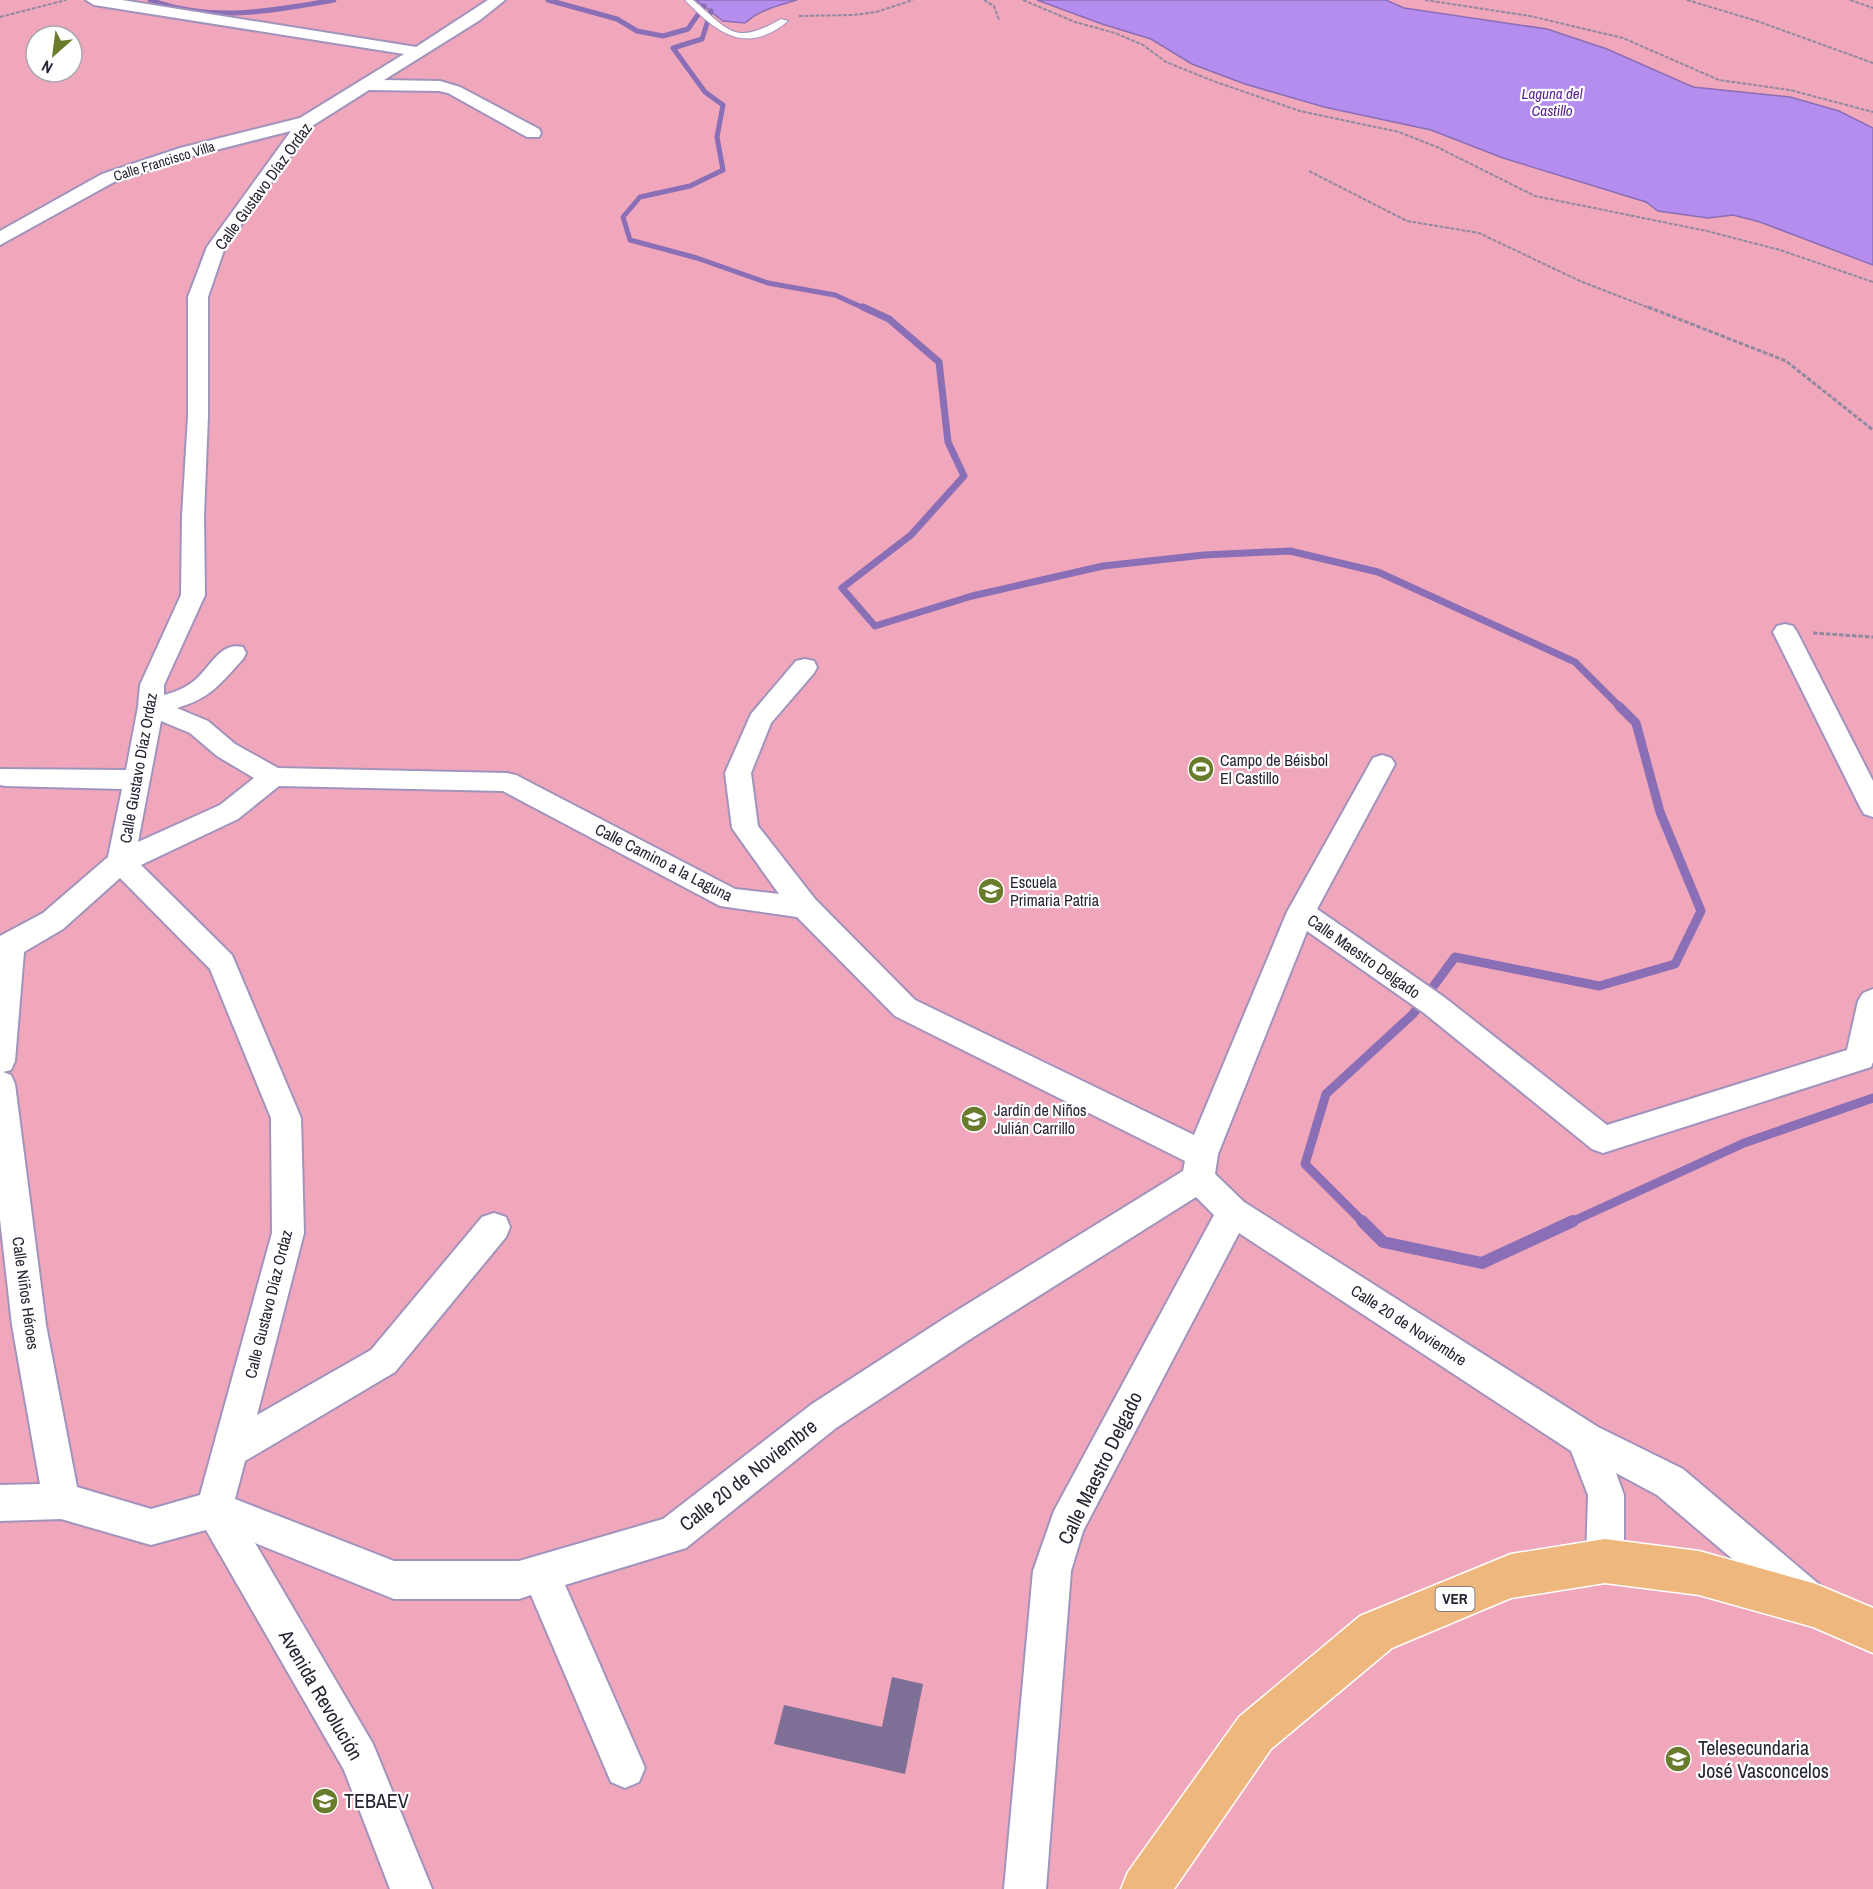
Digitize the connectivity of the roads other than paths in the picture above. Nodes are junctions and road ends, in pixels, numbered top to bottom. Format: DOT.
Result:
graph roads {
  1 [pos="94,0"];
  2 [pos="497,0"];
  3 [pos="689,0"];
  4 [pos="784,21"];
  5 [pos="421,52"];
  6 [pos="367,85"];
  7 [pos="306,122"];
  8 [pos="533,133"];
  9 [pos="0,239"];
  10 [pos="1785,632"];
  11 [pos="234,652"];
  12 [pos="805,667"];
  13 [pos="151,707"];
  14 [pos="1383,764"];
  15 [pos="5,777"];
  16 [pos="273,777"];
  17 [pos="137,780"];
  18 [pos="1873,807"];
  19 [pos="122,862"];
  20 [pos="805,907"];
  21 [pos="1300,912"];
  22 [pos="5,947"];
  23 [pos="1873,1001"];
  24 [pos="0,1061"];
  25 [pos="0,1084"];
  26 [pos="1200,1167"];
  27 [pos="1233,1212"];
  28 [pos="494,1227"];
  29 [pos="1585,1438"];
  30 [pos="230,1450"];
  31 [pos="61,1501"];
  32 [pos="0,1503"];
  33 [pos="214,1509"];
  34 [pos="1605,1561"];
  35 [pos="541,1574"];
  36 [pos="1816,1606"];
  37 [pos="1873,1630"];
  38 [pos="625,1768"];
  39 [pos="411,1889"];
  40 [pos="1024,1889"];
  41 [pos="1145,1889"];
  1 -- 5 [label="street"];
  2 -- 5 [label="street, Calle Gustavo Díaz Ordaz"];
  3 -- 4 [label="lane"];
  5 -- 6 [label="street, Calle Gustavo Díaz Ordaz"];
  6 -- 7 [label="street, Calle Gustavo Díaz Ordaz"];
  6 -- 8 [label="street"];
  7 -- 9 [label="street, Calle Francisco Villa"];
  7 -- 13 [label="street, Calle Gustavo Díaz Ordaz"];
  10 -- 18 [label="street"];
  11 -- 13 [label="street"];
  12 -- 20 [label="street"];
  13 -- 16 [label="street"];
  13 -- 17 [label="street, Calle Gustavo Díaz Ordaz"];
  14 -- 21 [label="street"];
  15 -- 17 [label="street"];
  16 -- 19 [label="street"];
  16 -- 20 [label="street, Calle Camino a la Laguna"];
  17 -- 19 [label="street, Calle Gustavo Díaz Ordaz"];
  19 -- 22 [label="street"];
  19 -- 30 [label="street, Calle Gustavo Díaz Ordaz"];
  20 -- 26 [label="street"];
  21 -- 23 [label="street, Calle Maestro Delgado"];
  21 -- 26 [label="street, Calle Maestro Delgado"];
  22 -- 24 [label="street"];
  25 -- 31 [label="street, Calle Niños Héroes"];
  26 -- 27 [label="street"];
  26 -- 35 [label="street, Calle 20 de Noviembre"];
  27 -- 29 [label="street, Calle 20 de Noviembre"];
  27 -- 40 [label="street, Calle Maestro Delgado"];
  28 -- 30 [label="street"];
  29 -- 34 [label="street"];
  29 -- 36 [label="street, Calle 20 de Noviembre"];
  30 -- 33 [label="street, Calle Gustavo Díaz Ordaz"];
  31 -- 32 [label="street"];
  31 -- 33 [label="street"];
  33 -- 35 [label="street, Calle 20 de Noviembre"];
  33 -- 39 [label="street, Avenida Revolución"];
  34 -- 36 [label="main road, VER"];
  34 -- 41 [label="main road, VER"];
  35 -- 38 [label="street"];
  36 -- 37 [label="main road, VER"];
}
